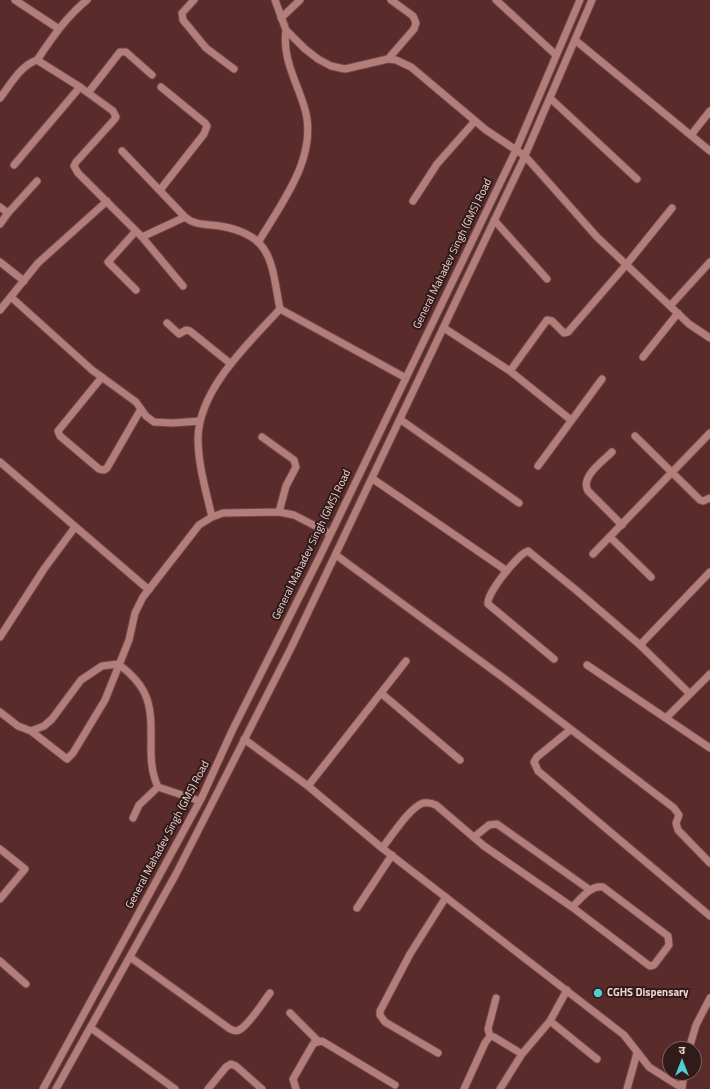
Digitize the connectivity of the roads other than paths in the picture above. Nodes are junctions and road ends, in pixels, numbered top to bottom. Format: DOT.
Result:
graph roads {
  1 [pos="15,0"];
  2 [pos="87,0"];
  3 [pos="194,0"];
  4 [pos="275,0"];
  5 [pos="300,0"];
  6 [pos="391,0"];
  7 [pos="496,0"];
  8 [pos="580,0"];
  9 [pos="592,0"];
  10 [pos="280,18"];
  11 [pos="58,29"];
  12 [pos="286,30"];
  13 [pos="575,40"];
  14 [pos="556,55"];
  15 [pos="388,59"];
  16 [pos="37,60"];
  17 [pos="234,69"];
  18 [pos="152,75"];
  19 [pos="80,87"];
  20 [pos="161,87"];
  21 [pos="88,94"];
  22 [pos="0,98"];
  23 [pos="550,98"];
  24 [pos="710,111"];
  25 [pos="475,121"];
  26 [pos="691,135"];
  27 [pos="516,150"];
  28 [pos="122,151"];
  29 [pos="710,151"];
  30 [pos="524,156"];
  31 [pos="14,165"];
  32 [pos="637,179"];
  33 [pos="38,181"];
  34 [pos="160,190"];
  35 [pos="106,201"];
  36 [pos="412,201"];
  37 [pos="0,207"];
  38 [pos="672,208"];
  39 [pos="8,213"];
  40 [pos="185,217"];
  41 [pos="494,220"];
  42 [pos="0,224"];
  43 [pos="136,231"];
  44 [pos="142,237"];
  45 [pos="260,241"];
  46 [pos="0,262"];
  47 [pos="710,262"];
  48 [pos="626,265"];
  49 [pos="547,279"];
  50 [pos="24,280"];
  51 [pos="183,286"];
  52 [pos="136,290"];
  53 [pos="11,297"];
  54 [pos="670,306"];
  55 [pos="280,309"];
  56 [pos="0,310"];
  57 [pos="678,313"];
  58 [pos="167,322"];
  59 [pos="444,328"];
  60 [pos="710,338"];
  61 [pos="643,358"];
  62 [pos="232,364"];
  63 [pos="510,371"];
  64 [pos="102,377"];
  65 [pos="406,378"];
  66 [pos="602,379"];
  67 [pos="141,409"];
  68 [pos="401,420"];
  69 [pos="571,420"];
  70 [pos="200,421"];
  71 [pos="710,433"];
  72 [pos="635,436"];
  73 [pos="262,437"];
  74 [pos="612,452"];
  75 [pos="0,462"];
  76 [pos="538,466"];
  77 [pos="672,473"];
  78 [pos="373,479"];
  79 [pos="710,498"];
  80 [pos="518,503"];
  81 [pos="279,512"];
  82 [pos="212,517"];
  83 [pos="622,525"];
  84 [pos="75,527"];
  85 [pos="330,533"];
  86 [pos="610,537"];
  87 [pos="593,554"];
  88 [pos="336,555"];
  89 [pos="507,571"];
  90 [pos="710,572"];
  91 [pos="652,576"];
  92 [pos="148,590"];
  93 [pos="0,637"];
  94 [pos="640,645"];
  95 [pos="554,659"];
  96 [pos="406,661"];
  97 [pos="118,664"];
  98 [pos="587,665"];
  99 [pos="710,674"];
  100 [pos="382,694"];
  101 [pos="690,694"];
  102 [pos="0,712"];
  103 [pos="666,718"];
  104 [pos="570,730"];
  105 [pos="31,731"];
  106 [pos="244,739"];
  107 [pos="710,748"];
  108 [pos="460,760"];
  109 [pos="308,786"];
  110 [pos="158,787"];
  111 [pos="200,801"];
  112 [pos="133,818"];
  113 [pos="474,837"];
  114 [pos="382,848"];
  115 [pos="0,849"];
  116 [pos="392,855"];
  117 [pos="710,863"];
  118 [pos="590,890"];
  119 [pos="446,897"];
  120 [pos="0,899"];
  121 [pos="572,907"];
  122 [pos="356,908"];
  123 [pos="710,916"];
  124 [pos="130,957"];
  125 [pos="0,961"];
  126 [pos="26,984"];
  127 [pos="567,990"];
  128 [pos="270,993"];
  129 [pos="496,998"];
  130 [pos="710,998"];
  131 [pos="290,1013"];
  132 [pos="550,1020"];
  133 [pos="91,1028"];
  134 [pos="490,1036"];
  135 [pos="318,1041"];
  136 [pos="691,1041"];
  137 [pos="438,1053"];
  138 [pos="637,1053"];
  139 [pos="522,1054"];
  140 [pos="597,1059"];
  141 [pos="395,1085"];
  142 [pos="43,1089"];
  143 [pos="56,1089"];
  144 [pos="175,1089"];
  145 [pos="208,1089"];
  146 [pos="262,1089"];
  147 [pos="296,1089"];
  148 [pos="464,1089"];
  149 [pos="500,1089"];
  150 [pos="627,1089"];
  151 [pos="682,1089"];
  1 -- 11 [label="street"];
  2 -- 11 [label="street"];
  3 -- 17 [label="street"];
  4 -- 10 [label="street"];
  5 -- 10 [label="street"];
  6 -- 15 [label="street"];
  7 -- 14 [label="street"];
  8 -- 14 [label="street, General Mahadev Singh (GMS) Road"];
  9 -- 13 [label="street"];
  10 -- 12 [label="street"];
  11 -- 16 [label="street"];
  12 -- 15 [label="street"];
  12 -- 45 [label="street"];
  13 -- 23 [label="street"];
  13 -- 26 [label="street"];
  14 -- 27 [label="street, General Mahadev Singh (GMS) Road"];
  15 -- 25 [label="street"];
  16 -- 19 [label="street"];
  16 -- 22 [label="street"];
  18 -- 21 [label="street"];
  19 -- 21 [label="street"];
  19 -- 31 [label="street"];
  20 -- 34 [label="street"];
  21 -- 35 [label="street"];
  23 -- 30 [label="street"];
  23 -- 32 [label="street"];
  24 -- 26 [label="street"];
  25 -- 27 [label="street"];
  25 -- 36 [label="street"];
  26 -- 29 [label="street"];
  27 -- 30 [label="street"];
  27 -- 65 [label="street, General Mahadev Singh (GMS) Road"];
  28 -- 34 [label="street"];
  30 -- 41 [label="street"];
  30 -- 48 [label="street"];
  33 -- 39 [label="street"];
  34 -- 40 [label="street"];
  35 -- 43 [label="street"];
  35 -- 50 [label="street"];
  37 -- 39 [label="street"];
  38 -- 48 [label="street"];
  39 -- 42 [label="street"];
  40 -- 44 [label="street"];
  40 -- 45 [label="street"];
  41 -- 49 [label="street"];
  41 -- 59 [label="street"];
  43 -- 44 [label="street"];
  43 -- 52 [label="street"];
  44 -- 51 [label="street"];
  45 -- 55 [label="street"];
  46 -- 50 [label="street"];
  47 -- 54 [label="street"];
  48 -- 54 [label="street"];
  48 -- 63 [label="street"];
  50 -- 53 [label="street"];
  53 -- 56 [label="street"];
  53 -- 64 [label="street"];
  54 -- 57 [label="street"];
  55 -- 62 [label="street"];
  55 -- 65 [label="street"];
  57 -- 60 [label="street"];
  57 -- 61 [label="street"];
  58 -- 62 [label="street"];
  59 -- 63 [label="street"];
  59 -- 68 [label="street"];
  62 -- 70 [label="street"];
  63 -- 69 [label="street"];
  64 -- 67 [label="street"];
  64 -- 67 [label="street"];
  65 -- 85 [label="street, General Mahadev Singh (GMS) Road"];
  66 -- 69 [label="street"];
  67 -- 70 [label="street"];
  68 -- 78 [label="street"];
  68 -- 80 [label="street"];
  69 -- 76 [label="street"];
  70 -- 82 [label="street"];
  71 -- 77 [label="street"];
  72 -- 77 [label="street"];
  73 -- 81 [label="street"];
  74 -- 83 [label="street"];
  75 -- 84 [label="street"];
  77 -- 79 [label="street"];
  77 -- 83 [label="street"];
  78 -- 88 [label="street"];
  78 -- 89 [label="street"];
  81 -- 82 [label="street"];
  81 -- 85 [label="street"];
  82 -- 92 [label="street"];
  83 -- 86 [label="street"];
  84 -- 92 [label="street"];
  84 -- 93 [label="street"];
  85 -- 111 [label="street, General Mahadev Singh (GMS) Road"];
  86 -- 87 [label="street"];
  86 -- 91 [label="street"];
  88 -- 104 [label="street"];
  88 -- 106 [label="street"];
  89 -- 94 [label="street"];
  89 -- 95 [label="street"];
  90 -- 94 [label="street"];
  92 -- 97 [label="street"];
  94 -- 101 [label="street"];
  96 -- 100 [label="street"];
  97 -- 105 [label="street"];
  97 -- 105 [label="street"];
  97 -- 110 [label="street"];
  98 -- 103 [label="street"];
  99 -- 101 [label="street"];
  100 -- 108 [label="street"];
  100 -- 109 [label="street"];
  101 -- 103 [label="street"];
  102 -- 105 [label="street"];
  103 -- 107 [label="street"];
  104 -- 117 [label="street"];
  104 -- 123 [label="street"];
  106 -- 109 [label="street"];
  106 -- 124 [label="street"];
  109 -- 114 [label="street"];
  110 -- 111 [label="street"];
  110 -- 112 [label="street"];
  111 -- 142 [label="street, General Mahadev Singh (GMS) Road"];
  113 -- 114 [label="street"];
  113 -- 118 [label="street"];
  113 -- 121 [label="street"];
  114 -- 116 [label="street"];
  115 -- 120 [label="street"];
  116 -- 119 [label="street"];
  116 -- 122 [label="street"];
  118 -- 121 [label="street"];
  118 -- 121 [label="street"];
  119 -- 127 [label="street"];
  119 -- 137 [label="street"];
  124 -- 128 [label="street"];
  124 -- 133 [label="street"];
  125 -- 126 [label="street"];
  127 -- 132 [label="street"];
  127 -- 138 [label="street"];
  129 -- 134 [label="street"];
  130 -- 136 [label="street"];
  131 -- 135 [label="street"];
  132 -- 139 [label="street"];
  132 -- 140 [label="street"];
  133 -- 143 [label="street"];
  133 -- 144 [label="street"];
  134 -- 139 [label="street"];
  134 -- 148 [label="street"];
  135 -- 141 [label="street"];
  135 -- 147 [label="street"];
  138 -- 150 [label="street"];
  138 -- 151 [label="street"];
  139 -- 149 [label="street"];
  145 -- 146 [label="street"];
}
